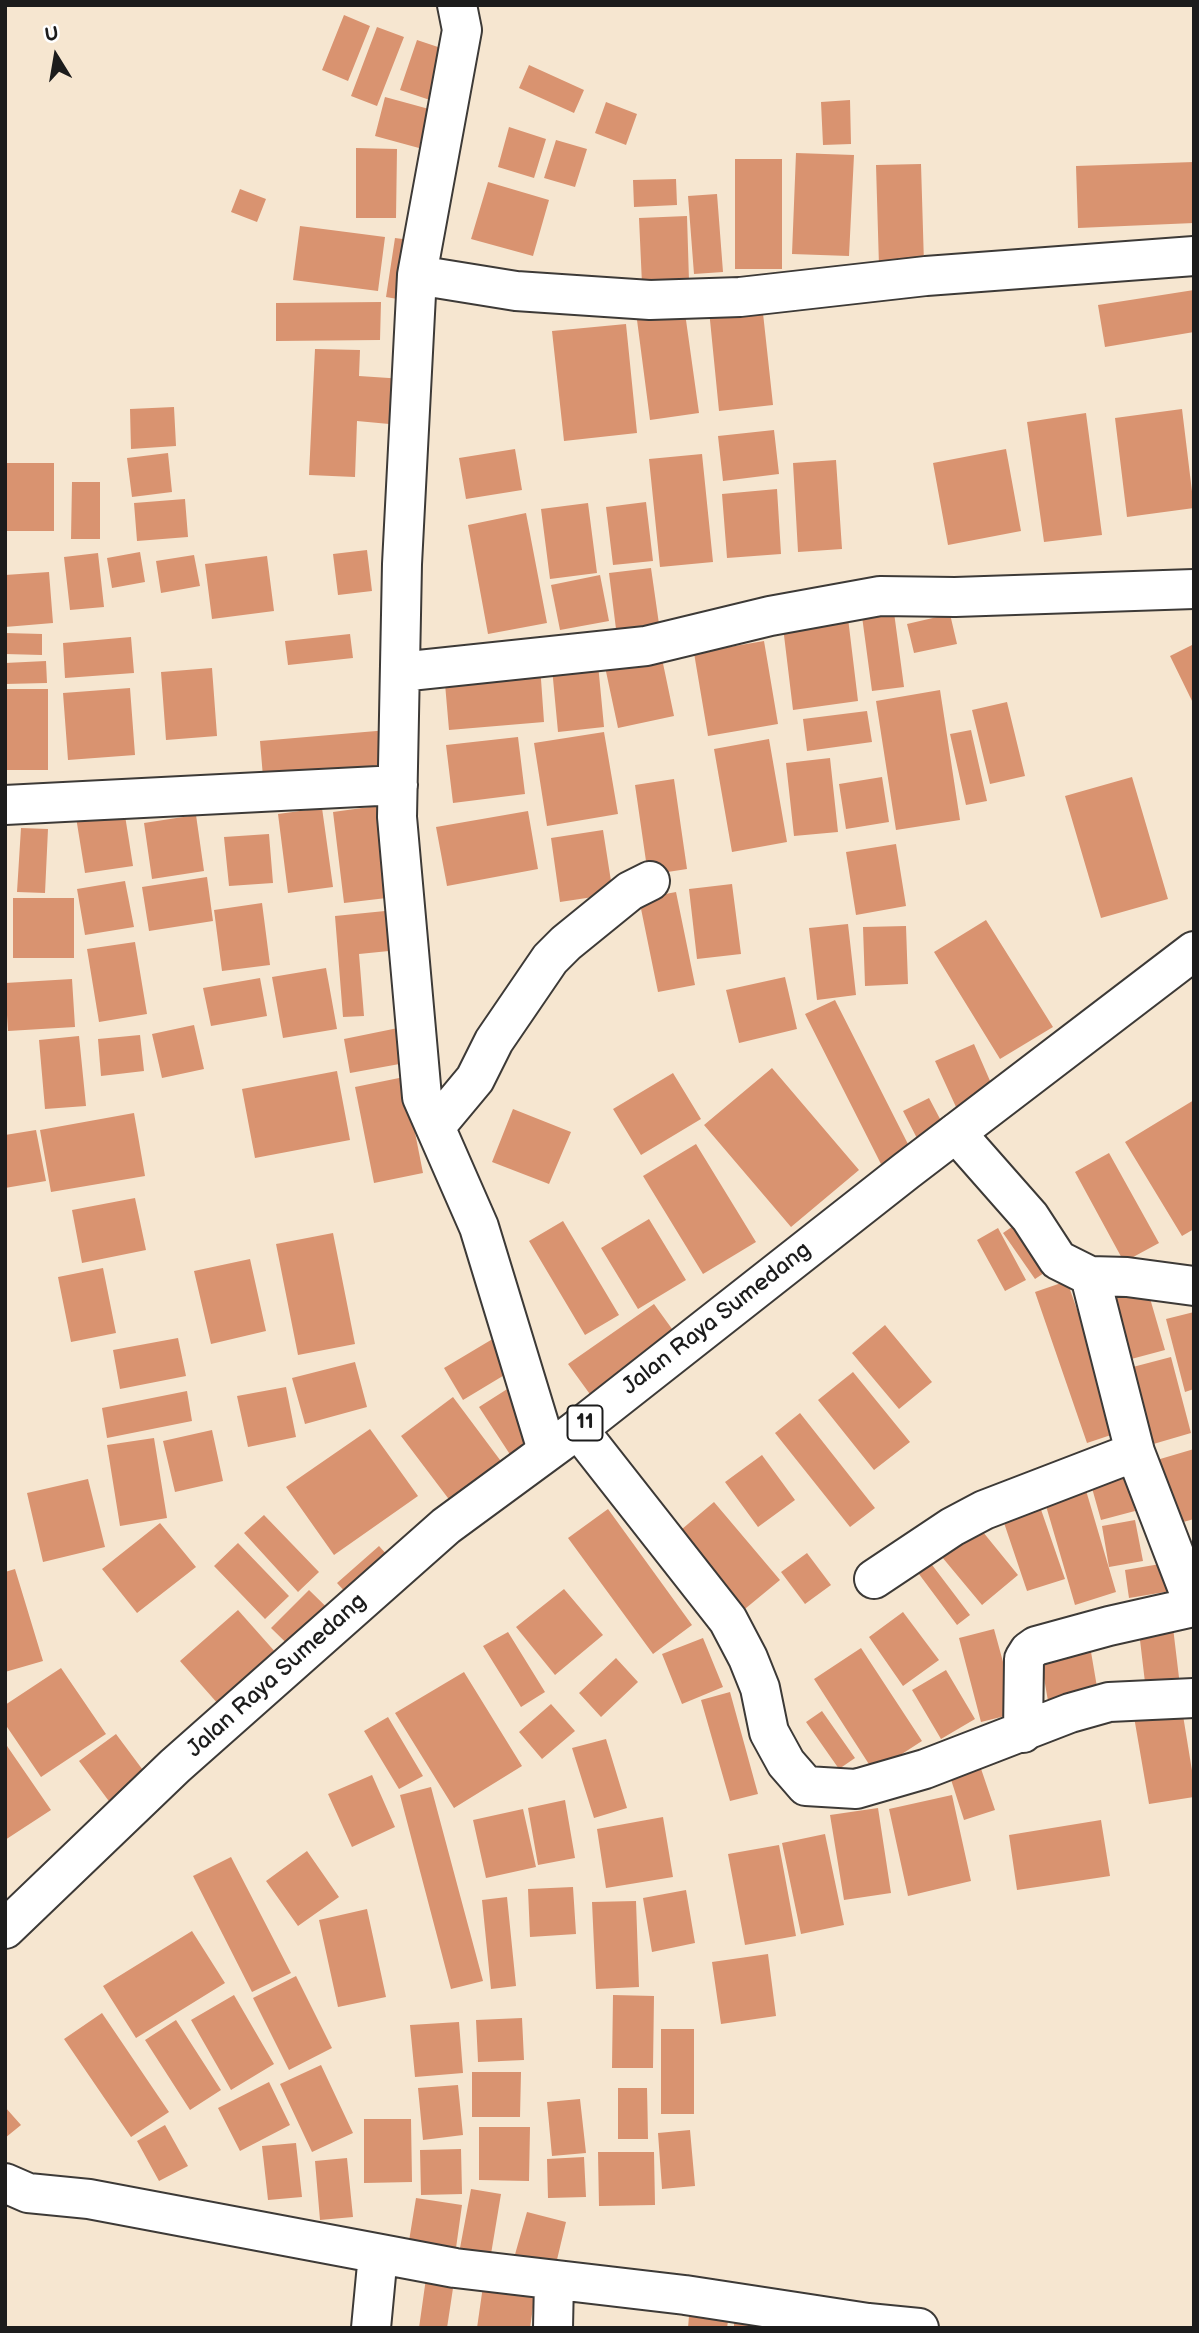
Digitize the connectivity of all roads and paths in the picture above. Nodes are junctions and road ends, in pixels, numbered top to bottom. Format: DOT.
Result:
graph roads {
  1 [pos="457,5"];
  2 [pos="1194,256"];
  3 [pos="417,275"];
  4 [pos="1194,589"];
  5 [pos="400,672"];
  6 [pos="398,785"];
  7 [pos="5,806"];
  8 [pos="650,881"];
  9 [pos="1194,951"];
  10 [pos="435,1127"];
  11 [pos="956,1133"];
  12 [pos="1090,1276"];
  13 [pos="1194,1286"];
  14 [pos="578,1429"];
  15 [pos="547,1450"];
  16 [pos="1135,1452"];
  17 [pos="874,1579"];
  18 [pos="1194,1698"];
  19 [pos="1023,1733"];
  20 [pos="5,1929"];
  21 [pos="5,2183"];
  22 [pos="378,2253"];
  23 [pos="554,2280"];
  24 [pos="371,2328"];
  25 [pos="552,2328"];
  26 [pos="919,2328"];
  1 -- 3 [label="main road"];
  2 -- 3 [label="main road"];
  3 -- 5 [label="main road"];
  4 -- 5 [label="main road"];
  5 -- 6 [label="main road"];
  6 -- 7 [label="main road"];
  6 -- 10 [label="main road"];
  8 -- 10 [label="main road"];
  9 -- 11 [label="main road, Jalan Raya Sumedang / 11"];
  10 -- 15 [label="main road"];
  11 -- 12 [label="main road"];
  11 -- 14 [label="main road, Jalan Raya Sumedang / 11"];
  12 -- 13 [label="main road"];
  12 -- 16 [label="main road"];
  14 -- 15 [label="main road, Jalan Raya Sumedang / 11"];
  14 -- 19 [label="main road"];
  15 -- 20 [label="main road, Jalan Raya Sumedang / 11"];
  16 -- 17 [label="main road"];
  16 -- 19 [label="main road"];
  18 -- 19 [label="main road"];
  21 -- 22 [label="main road"];
  22 -- 23 [label="main road"];
  22 -- 24 [label="main road"];
  23 -- 25 [label="main road"];
  23 -- 26 [label="main road"];
}
